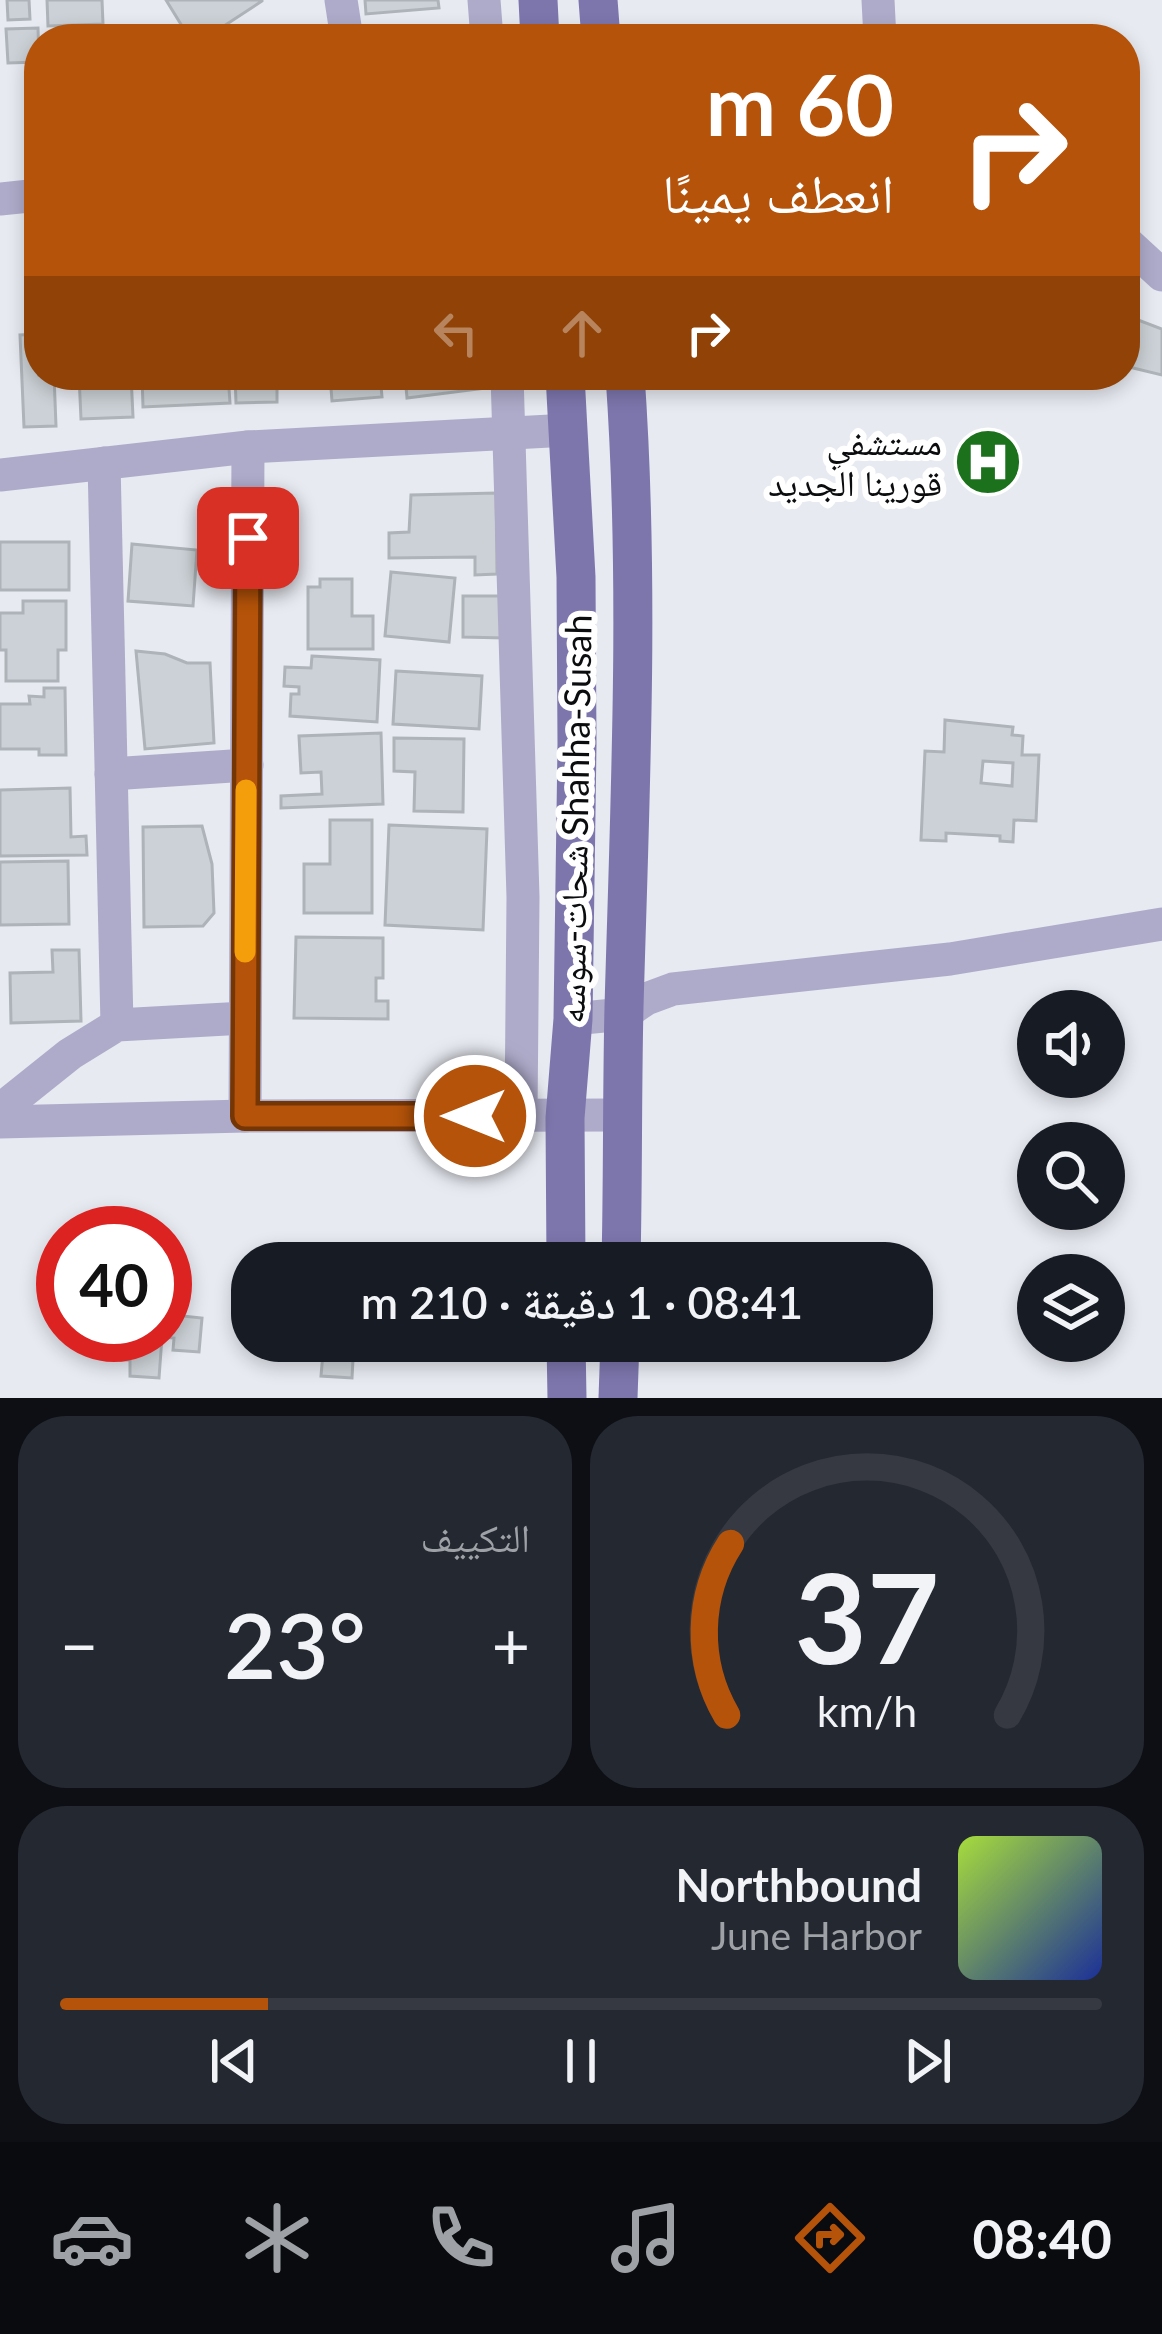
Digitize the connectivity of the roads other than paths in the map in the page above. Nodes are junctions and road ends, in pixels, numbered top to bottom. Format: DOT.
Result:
graph roads {
  1 [pos="508,390"];
  2 [pos="566,390"];
  3 [pos="627,390"];
  4 [pos="569,430"];
  5 [pos="510,431"];
  6 [pos="248,447"];
  7 [pos="104,463"];
  8 [pos="0,476"];
  9 [pos="247,765"];
  10 [pos="111,774"];
  11 [pos="1162,924"];
  12 [pos="624,1014"];
  13 [pos="245,1018"];
  14 [pos="573,1018"];
  15 [pos="117,1025"];
  16 [pos="0,1110"];
  17 [pos="624,1115"];
  18 [pos="245,1116"];
  19 [pos="521,1116"];
  20 [pos="565,1118"];
  21 [pos="0,1122"];
  22 [pos="566,1242"];
  23 [pos="621,1242"];
  24 [pos="566,1362"];
  25 [pos="619,1362"];
  26 [pos="567,1398"];
  27 [pos="618,1398"];
  1 -- 5 [label="street"];
  2 -- 4 [label="main road, شحات-سوسه Shahha-Susah"];
  3 -- 12 [label="main road, شحات-سوسه Shahha-Susah"];
  4 -- 5 [label="street"];
  4 -- 14 [label="main road, شحات-سوسه Shahha-Susah"];
  5 -- 6 [label="street"];
  5 -- 19 [label="street"];
  6 -- 7 [label="street"];
  6 -- 9 [label="street"];
  7 -- 8 [label="street"];
  7 -- 10 [label="street"];
  9 -- 10 [label="street"];
  9 -- 13 [label="street"];
  10 -- 15 [label="street"];
  11 -- 12 [label="street"];
  12 -- 14 [label="street"];
  12 -- 17 [label="main road, شحات-سوسه Shahha-Susah"];
  13 -- 15 [label="street"];
  13 -- 18 [label="street"];
  14 -- 20 [label="main road, شحات-سوسه Shahha-Susah"];
  15 -- 16 [label="street"];
  17 -- 20 [label="street"];
  17 -- 23 [label="main road, شحات-سوسه Shahha-Susah"];
  18 -- 19 [label="street"];
  18 -- 21 [label="street"];
  19 -- 20 [label="street"];
  20 -- 22 [label="main road, شحات-سوسه Shahha-Susah"];
  24 -- 26 [label="main road"];
  25 -- 27 [label="main road"];
}
